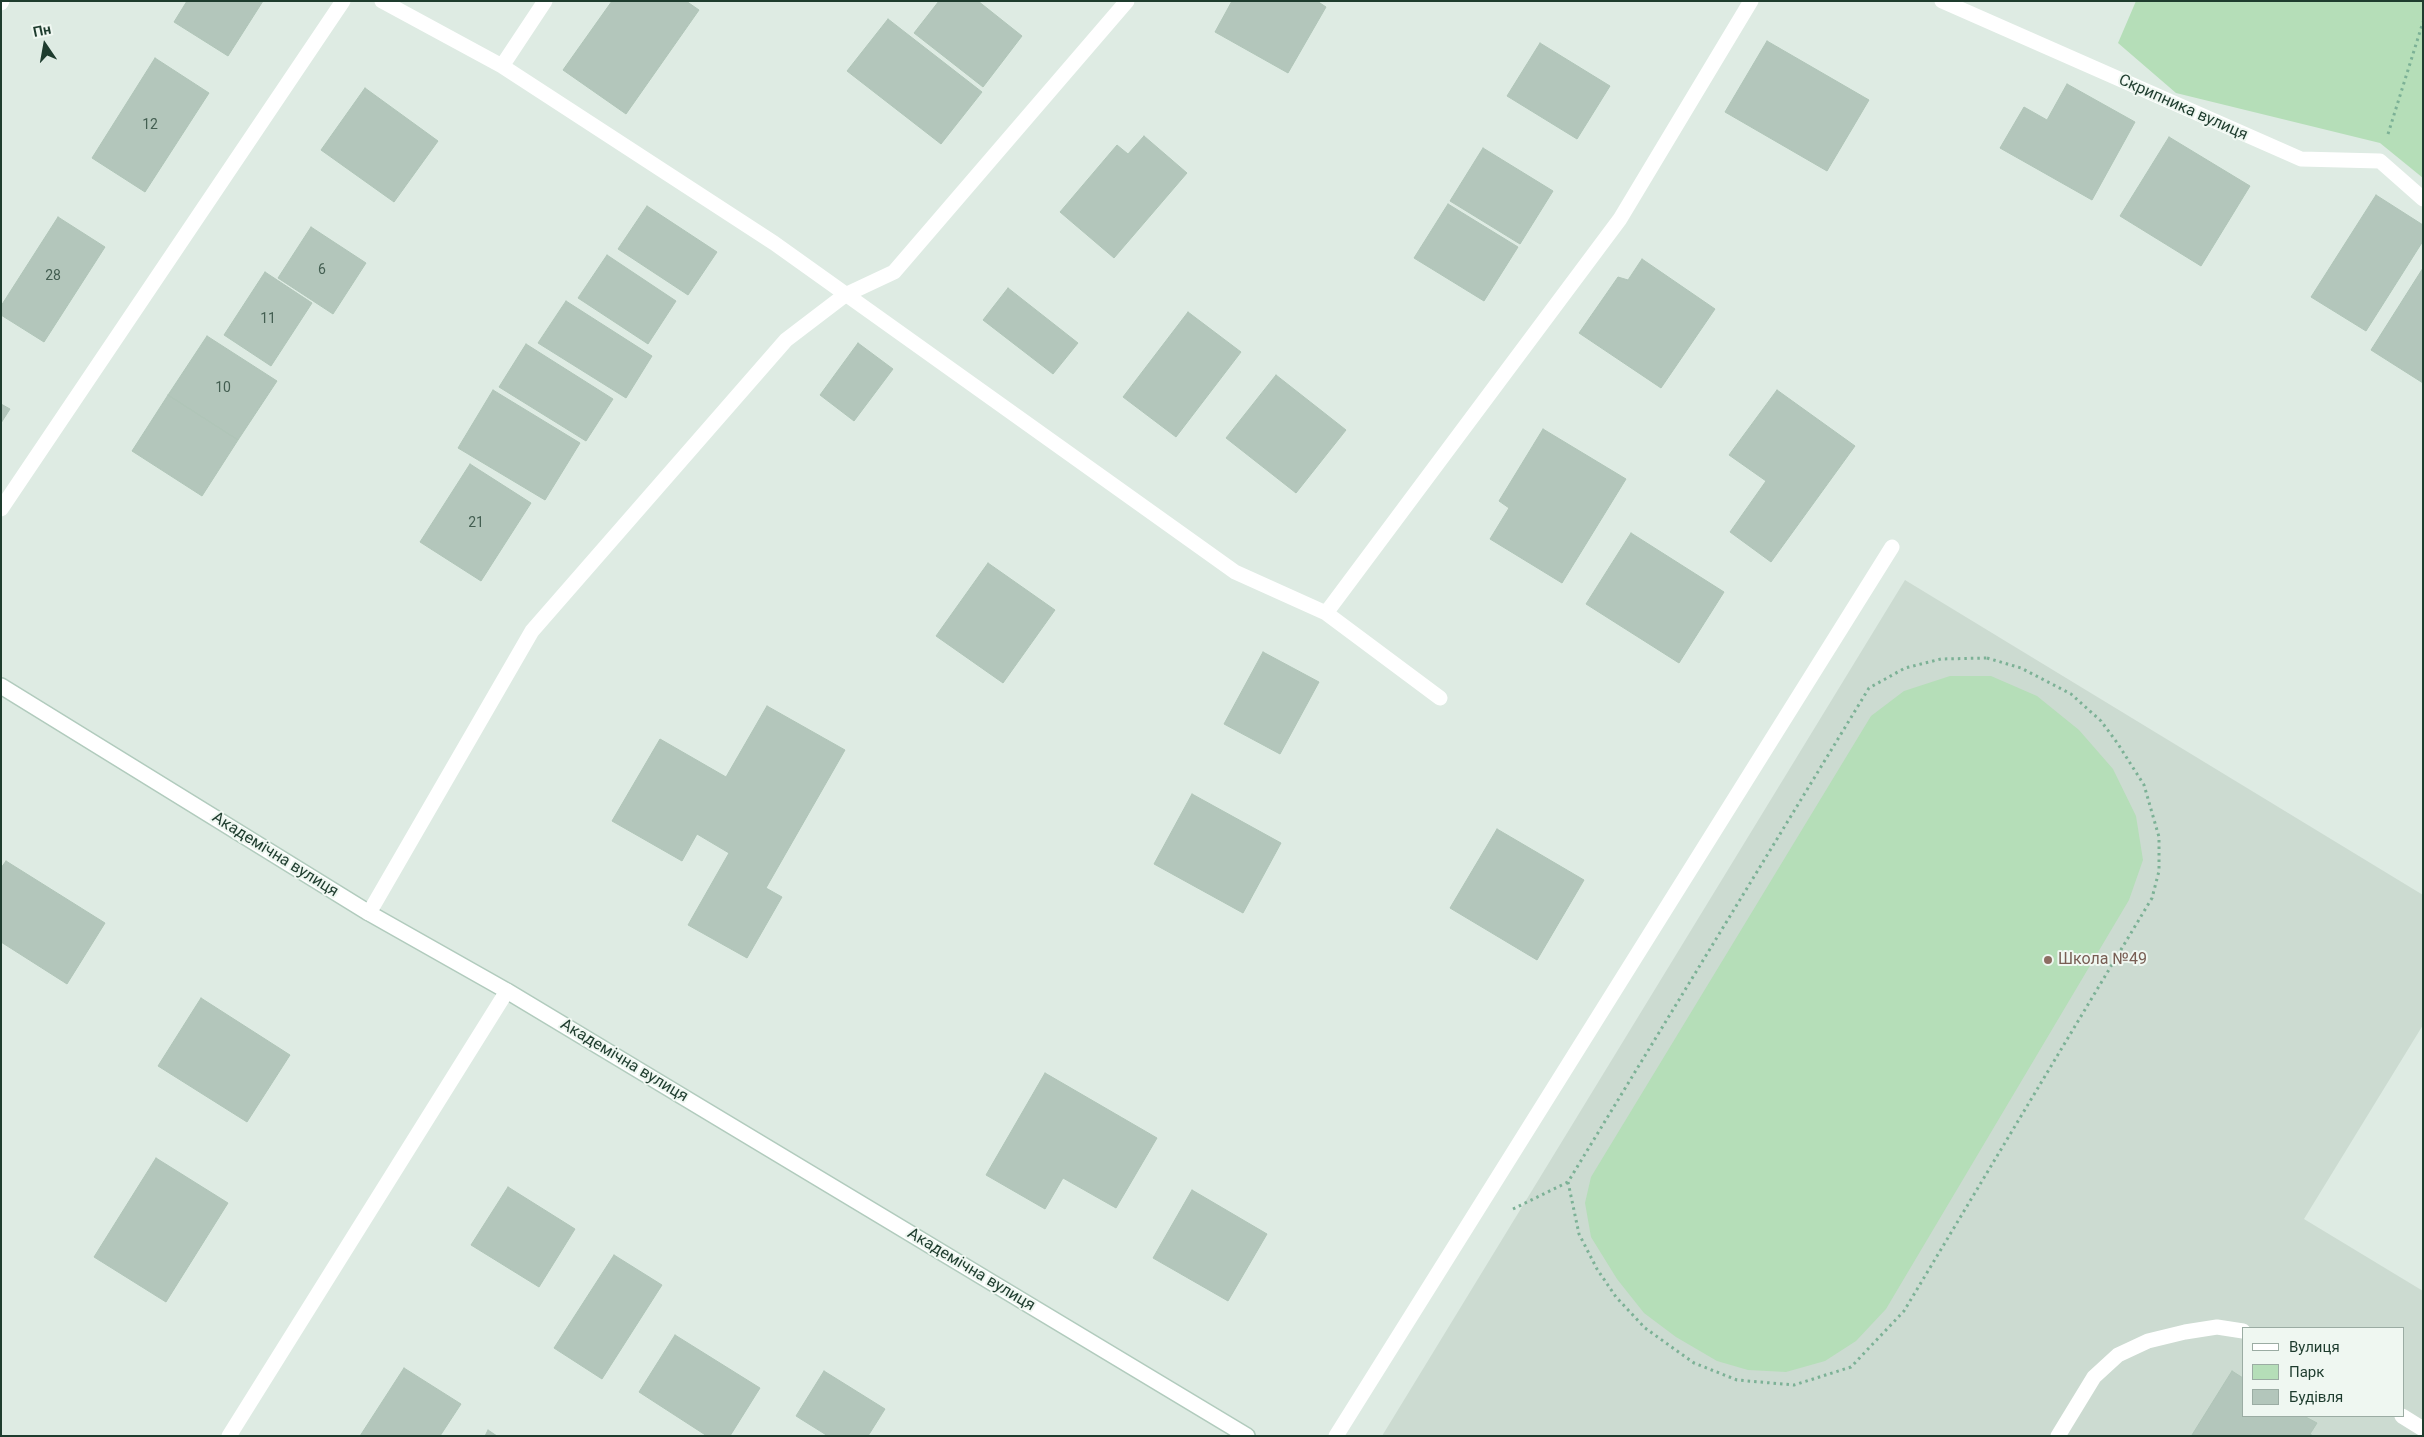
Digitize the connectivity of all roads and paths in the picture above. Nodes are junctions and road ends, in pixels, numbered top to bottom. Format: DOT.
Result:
graph roads {
  1 [pos="343,1"];
  2 [pos="382,1"];
  3 [pos="545,1"];
  4 [pos="1127,1"];
  5 [pos="1751,1"];
  6 [pos="1942,1"];
  7 [pos="2423,22"];
  8 [pos="502,66"];
  9 [pos="2380,161"];
  10 [pos="2423,198"];
  11 [pos="845,295"];
  12 [pos="1,509"];
  13 [pos="1892,547"];
  14 [pos="1326,613"];
  15 [pos="1,686"];
  16 [pos="1440,698"];
  17 [pos="369,913"];
  18 [pos="507,991"];
  19 [pos="1904,1311"];
  20 [pos="2242,1331"];
  21 [pos="2404,1417"];
  22 [pos="2423,1429"];
  23 [pos="230,1435"];
  24 [pos="1247,1436"];
  25 [pos="1336,1436"];
  26 [pos="2058,1436"];
  1 -- 12 [label="street"];
  2 -- 8 [label="street"];
  3 -- 8 [label="street"];
  4 -- 11 [label="street"];
  5 -- 14 [label="street"];
  6 -- 9 [label="street, Скрипника вулиця"];
  7 -- 9 [label="path"];
  8 -- 11 [label="street"];
  9 -- 10 [label="street"];
  11 -- 14 [label="street"];
  11 -- 17 [label="street"];
  13 -- 25 [label="street"];
  14 -- 16 [label="street"];
  15 -- 17 [label="street, Академічна вулиця"];
  17 -- 18 [label="street, Академічна вулиця"];
  18 -- 23 [label="street"];
  18 -- 24 [label="street, Академічна вулиця"];
  19 -- 19 [label="path"];
  20 -- 26 [label="street"];
  21 -- 22 [label="street"];
}
